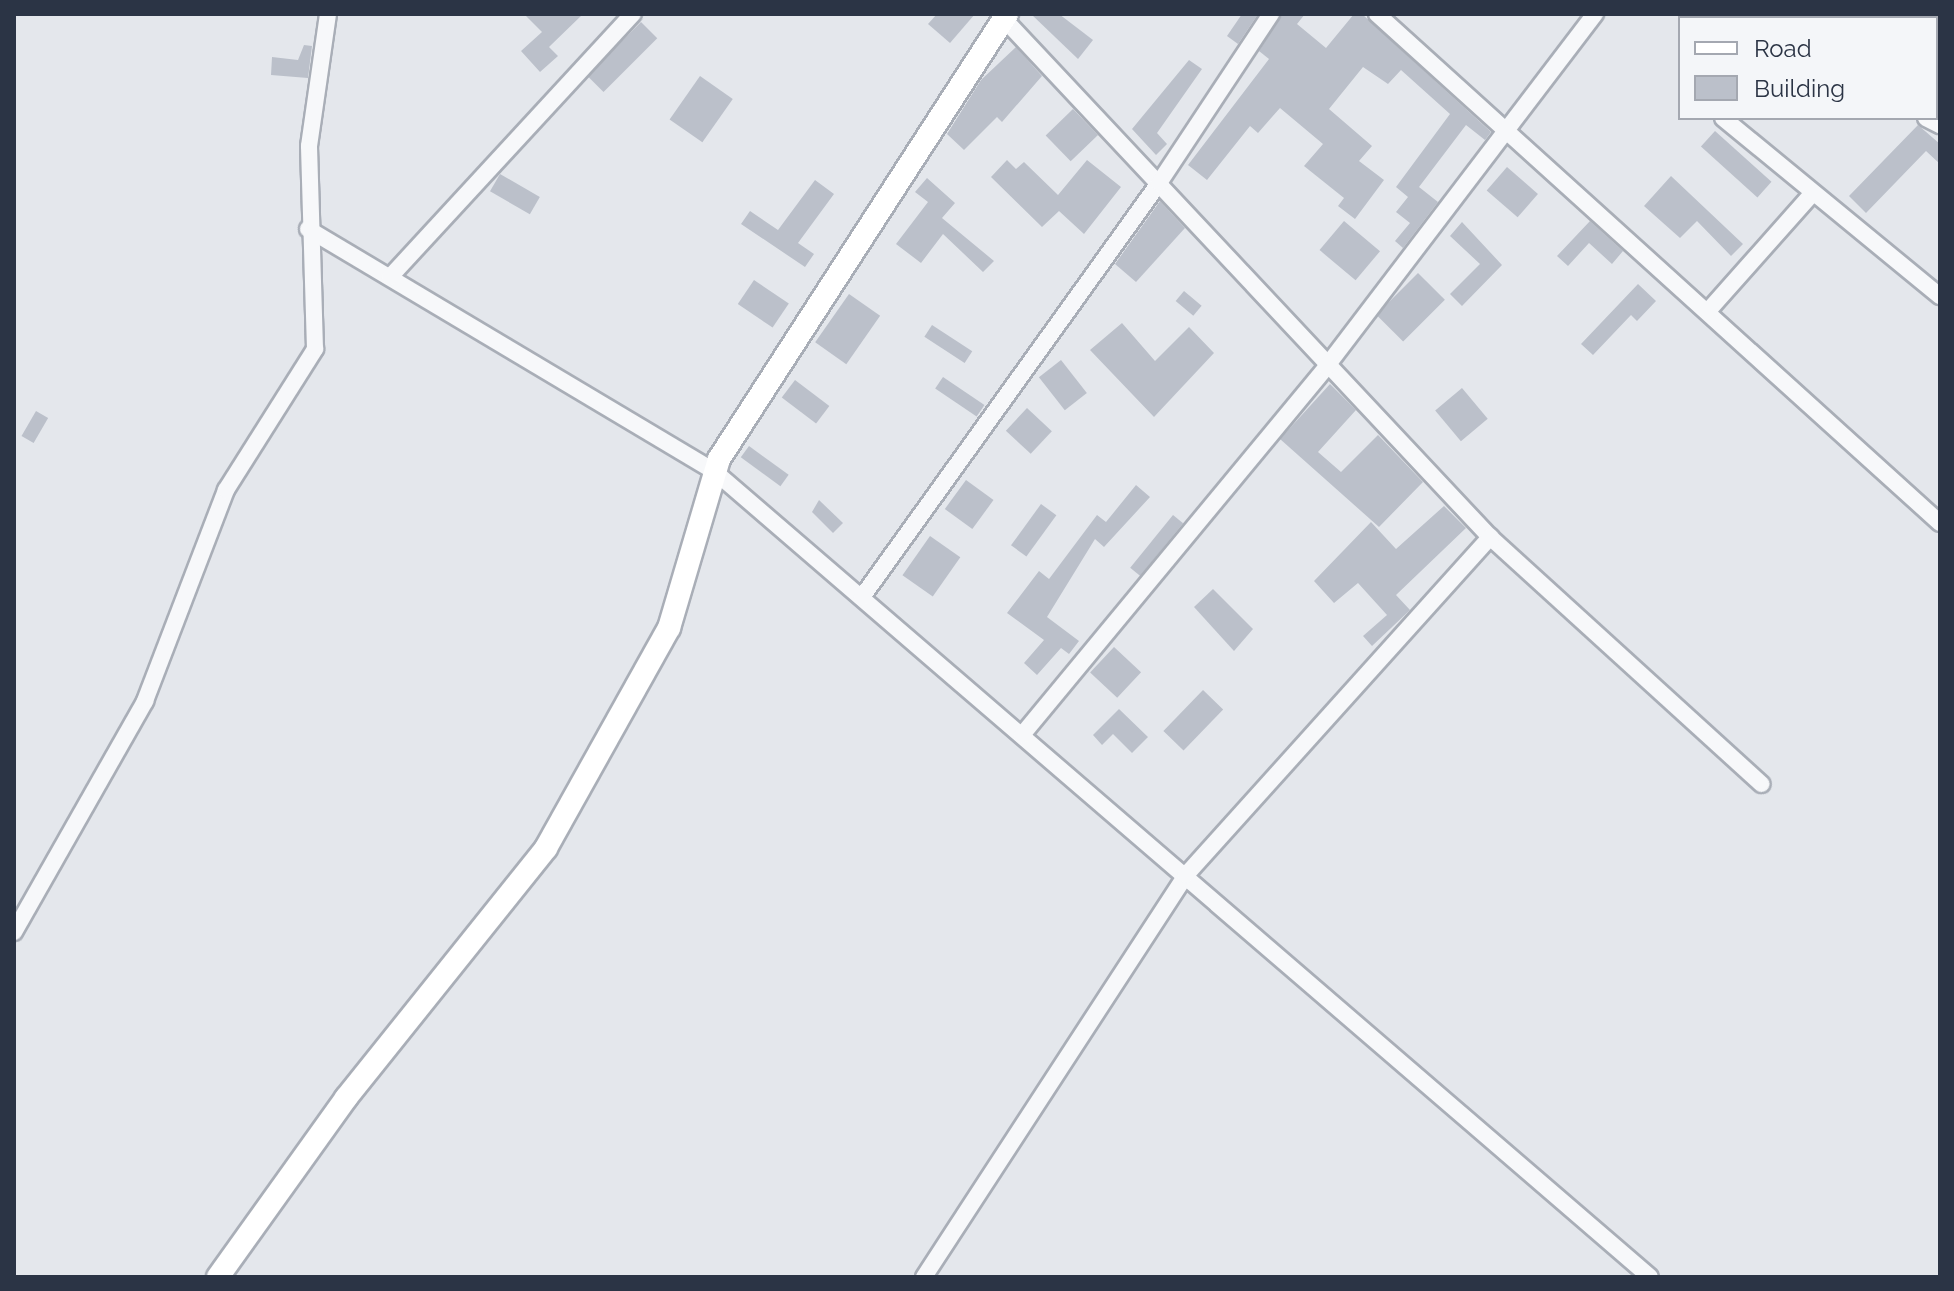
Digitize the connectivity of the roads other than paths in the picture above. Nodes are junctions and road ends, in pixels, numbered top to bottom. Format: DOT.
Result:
graph roads {
  1 [pos="328,14"];
  2 [pos="633,14"];
  3 [pos="1271,14"];
  4 [pos="1377,14"];
  5 [pos="1595,14"];
  6 [pos="1005,16"];
  7 [pos="1725,120"];
  8 [pos="1510,133"];
  9 [pos="1159,183"];
  10 [pos="1812,194"];
  11 [pos="308,229"];
  12 [pos="390,277"];
  13 [pos="1940,296"];
  14 [pos="1708,311"];
  15 [pos="1326,367"];
  16 [pos="714,471"];
  17 [pos="1940,523"];
  18 [pos="1490,537"];
  19 [pos="862,597"];
  20 [pos="1022,735"];
  21 [pos="1761,784"];
  22 [pos="1186,875"];
  23 [pos="14,932"];
  24 [pos="218,1277"];
  25 [pos="924,1277"];
  26 [pos="1650,1277"];
  1 -- 11 [label="street"];
  2 -- 12 [label="street"];
  3 -- 9 [label="street"];
  4 -- 8 [label="street"];
  5 -- 8 [label="street"];
  6 -- 9 [label="street"];
  6 -- 16 [label="street"];
  7 -- 10 [label="street"];
  8 -- 14 [label="street"];
  8 -- 15 [label="street"];
  9 -- 15 [label="street"];
  9 -- 19 [label="street"];
  10 -- 13 [label="street"];
  10 -- 14 [label="street"];
  11 -- 12 [label="street"];
  11 -- 23 [label="street"];
  12 -- 16 [label="street"];
  14 -- 17 [label="street"];
  15 -- 18 [label="street"];
  15 -- 20 [label="street"];
  16 -- 19 [label="street"];
  16 -- 24 [label="street"];
  18 -- 21 [label="street"];
  18 -- 22 [label="street"];
  19 -- 20 [label="street"];
  20 -- 22 [label="street"];
  22 -- 25 [label="street"];
  22 -- 26 [label="street"];
}
